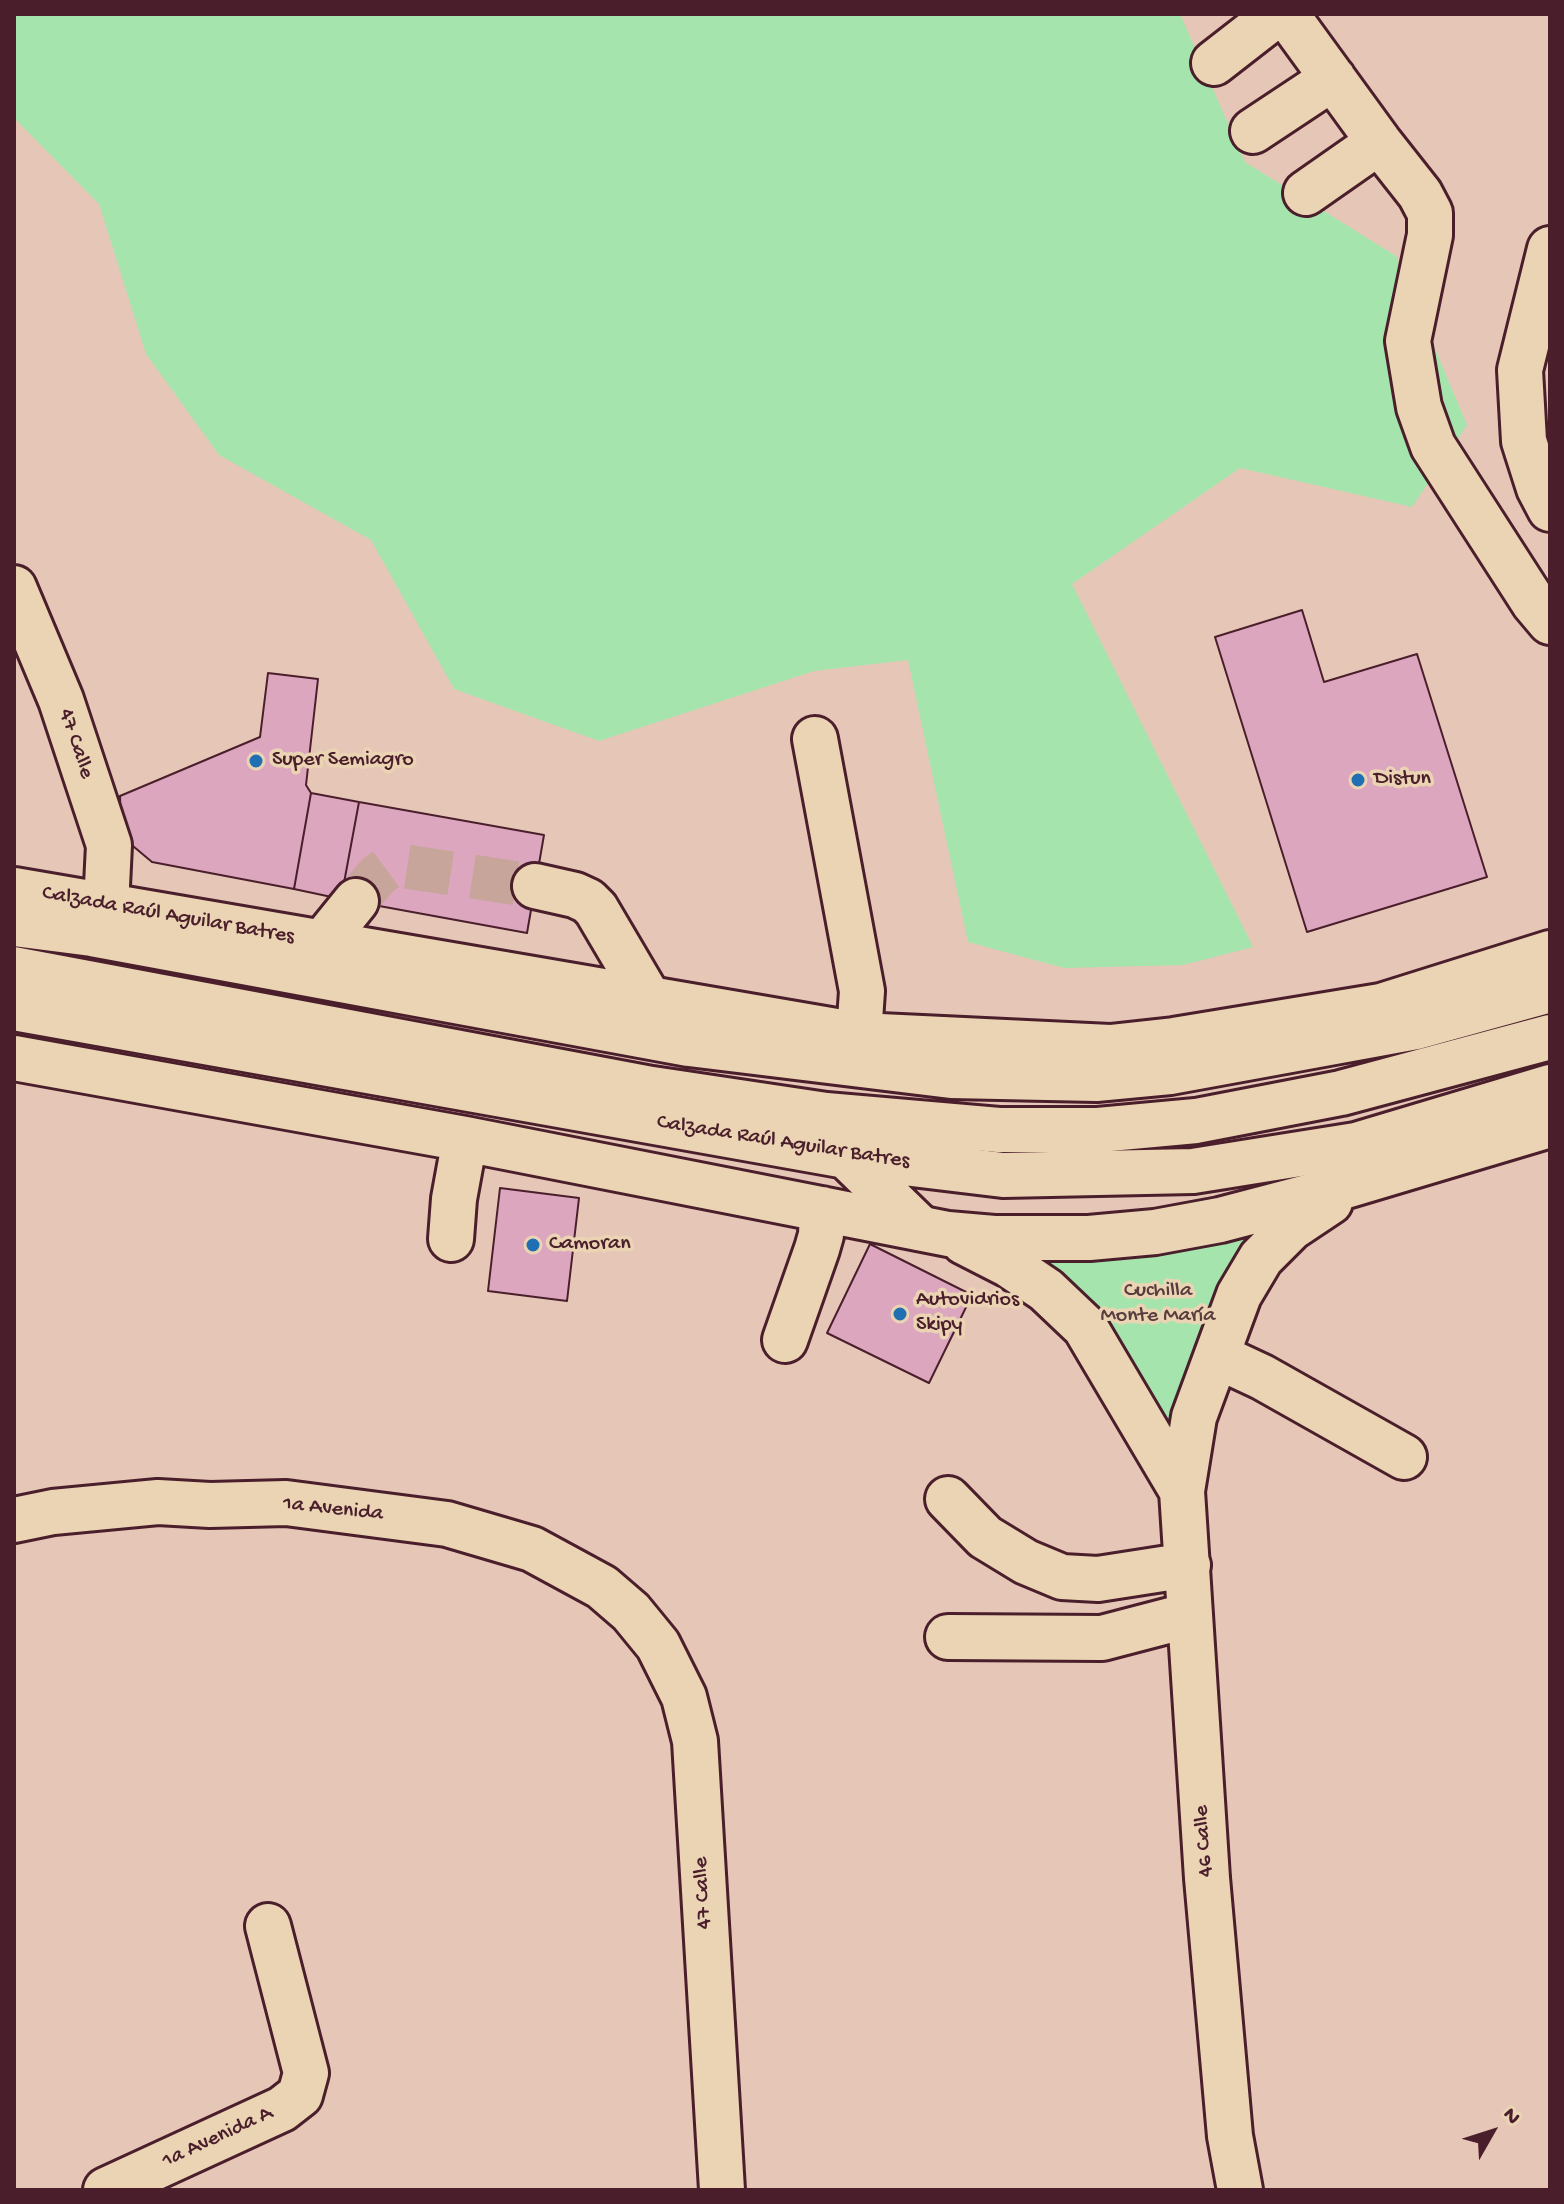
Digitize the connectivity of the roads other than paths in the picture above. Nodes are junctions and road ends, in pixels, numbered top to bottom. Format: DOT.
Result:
graph roads {
  1 [pos="1277,14"];
  2 [pos="1286,14"];
  3 [pos="1214,63"];
  4 [pos="1333,78"];
  5 [pos="1253,131"];
  6 [pos="1379,142"];
  7 [pos="1306,193"];
  8 [pos="1550,249"];
  9 [pos="1550,509"];
  10 [pos="14,588"];
  11 [pos="1550,622"];
  12 [pos="815,739"];
  13 [pos="535,886"];
  14 [pos="14,890"];
  15 [pos="356,901"];
  16 [pos="106,906"];
  17 [pos="14,924"];
  18 [pos="322,943"];
  19 [pos="1550,953"];
  20 [pos="14,969"];
  21 [pos="1550,990"];
  22 [pos="649,999"];
  23 [pos="14,1008"];
  24 [pos="859,1035"];
  25 [pos="1550,1037"];
  26 [pos="14,1058"];
  27 [pos="1550,1087"];
  28 [pos="1550,1125"];
  29 [pos="465,1139"];
  30 [pos="846,1156"];
  31 [pos="1359,1183"];
  32 [pos="822,1209"];
  33 [pos="934,1231"];
  34 [pos="451,1239"];
  35 [pos="785,1340"];
  36 [pos="1217,1356"];
  37 [pos="1404,1457"];
  38 [pos="1182,1491"];
  39 [pos="948,1499"];
  40 [pos="14,1520"];
  41 [pos="1188,1565"];
  42 [pos="631,1612"];
  43 [pos="1190,1615"];
  44 [pos="948,1637"];
  45 [pos="268,1926"];
  46 [pos="106,2190"];
  47 [pos="722,2190"];
  48 [pos="1240,2190"];
  1 -- 3 [label="main road"];
  2 -- 4 [label="main road"];
  4 -- 5 [label="main road"];
  4 -- 6 [label="main road"];
  6 -- 7 [label="main road"];
  6 -- 11 [label="main road"];
  8 -- 9 [label="main road"];
  10 -- 16 [label="main road, 47 Calle"];
  12 -- 24 [label="main road"];
  13 -- 22 [label="main road"];
  14 -- 16 [label="main road, Calzada Raúl Aguilar Batres"];
  15 -- 18 [label="main road"];
  16 -- 18 [label="main road, Calzada Raúl Aguilar Batres"];
  17 -- 21 [label="main road"];
  18 -- 22 [label="main road, Calzada Raúl Aguilar Batres"];
  19 -- 24 [label="main road, Calzada Raúl Aguilar Batres"];
  20 -- 25 [label="main road"];
  22 -- 24 [label="main road, Calzada Raúl Aguilar Batres"];
  23 -- 30 [label="main road, Calzada Raúl Aguilar Batres"];
  26 -- 29 [label="main road"];
  27 -- 30 [label="main road, Calzada Raúl Aguilar Batres"];
  28 -- 31 [label="main road"];
  29 -- 32 [label="main road"];
  29 -- 34 [label="main road"];
  30 -- 33 [label="main road"];
  31 -- 33 [label="main road"];
  31 -- 36 [label="main road, 46 Calle"];
  32 -- 33 [label="main road"];
  32 -- 35 [label="main road"];
  33 -- 38 [label="main road, 46 Calle"];
  36 -- 37 [label="main road"];
  36 -- 38 [label="main road, 46 Calle"];
  38 -- 41 [label="main road, 46 Calle"];
  39 -- 41 [label="main road"];
  40 -- 42 [label="main road, 1a Avenida"];
  41 -- 43 [label="main road, 46 Calle"];
  42 -- 47 [label="main road, 47 Calle"];
  43 -- 44 [label="main road"];
  43 -- 48 [label="main road, 46 Calle"];
  45 -- 46 [label="main road, 1a Avenida A"];
}
